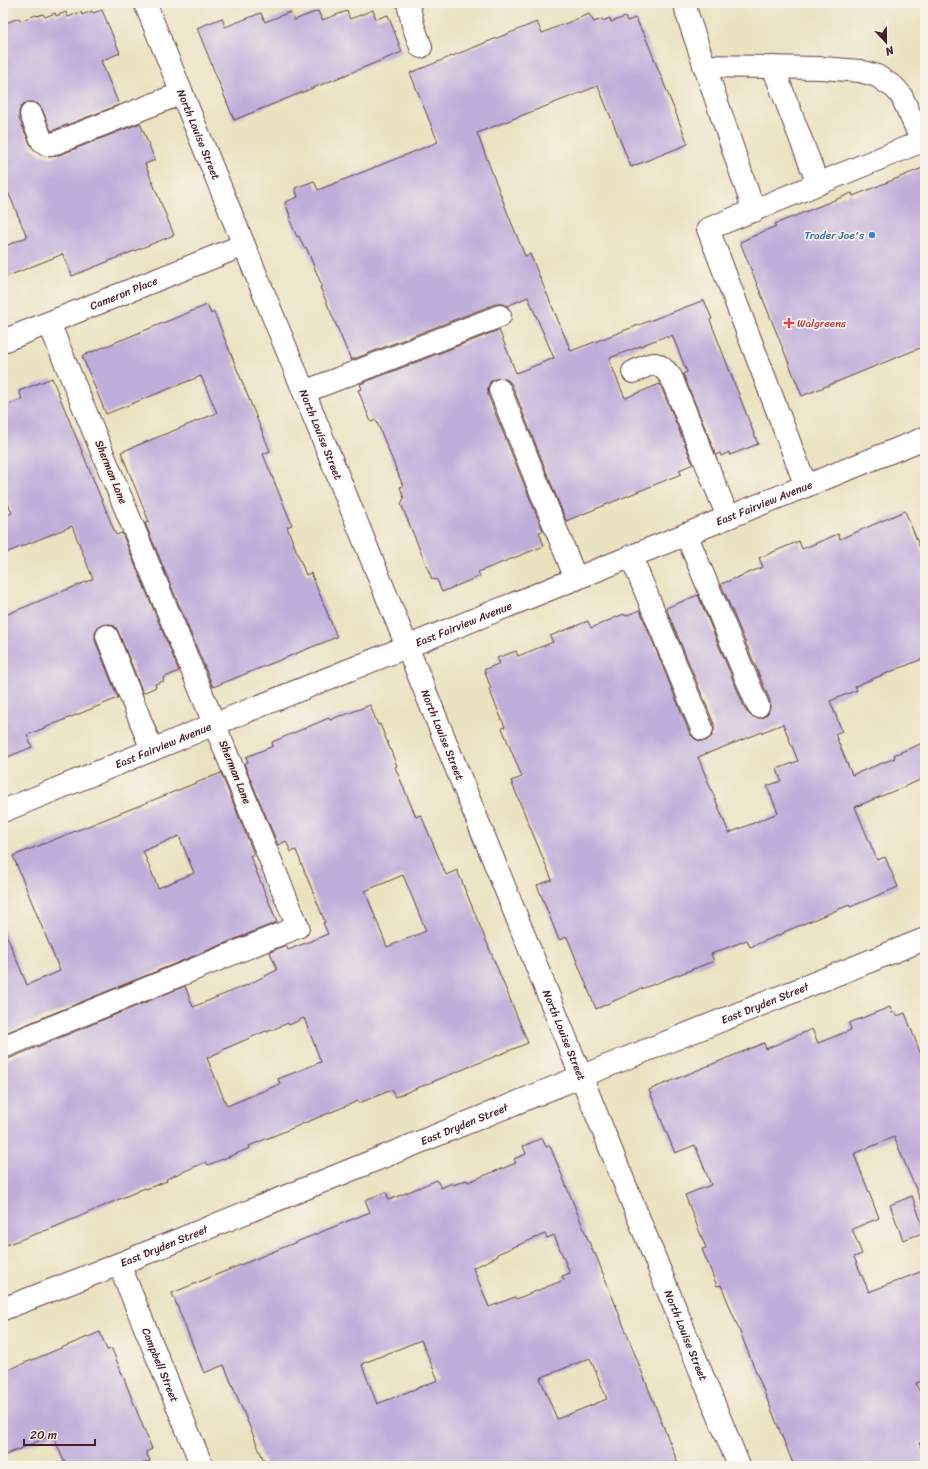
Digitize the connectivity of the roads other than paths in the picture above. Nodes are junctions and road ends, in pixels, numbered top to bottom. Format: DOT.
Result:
graph roads {
  1 [pos="145,3"];
  2 [pos="408,3"];
  3 [pos="685,3"];
  4 [pos="421,46"];
  5 [pos="704,66"];
  6 [pos="773,67"];
  7 [pos="182,92"];
  8 [pos="31,114"];
  9 [pos="923,140"];
  10 [pos="818,184"];
  11 [pos="754,211"];
  12 [pos="244,245"];
  13 [pos="500,316"];
  14 [pos="49,322"];
  15 [pos="3,341"];
  16 [pos="633,372"];
  17 [pos="500,390"];
  18 [pos="304,392"];
  19 [pos="925,438"];
  20 [pos="806,486"];
  21 [pos="728,517"];
  22 [pos="686,534"];
  23 [pos="631,556"];
  24 [pos="576,579"];
  25 [pos="107,636"];
  26 [pos="408,646"];
  27 [pos="758,706"];
  28 [pos="215,724"];
  29 [pos="702,729"];
  30 [pos="152,750"];
  31 [pos="3,811"];
  32 [pos="925,939"];
  33 [pos="3,1047"];
  34 [pos="582,1076"];
  35 [pos="119,1264"];
  36 [pos="3,1309"];
  37 [pos="202,1466"];
  38 [pos="739,1466"];
  1 -- 7 [label="street, North Louise Street"];
  2 -- 4 [label="street"];
  3 -- 5 [label="street"];
  5 -- 6 [label="street"];
  5 -- 11 [label="street"];
  6 -- 9 [label="street"];
  6 -- 10 [label="street"];
  7 -- 8 [label="street"];
  7 -- 12 [label="street, North Louise Street"];
  9 -- 10 [label="street"];
  10 -- 11 [label="street"];
  11 -- 20 [label="street"];
  12 -- 14 [label="street, Cameron Place"];
  12 -- 18 [label="street, North Louise Street"];
  13 -- 18 [label="street"];
  14 -- 15 [label="street, Cameron Place"];
  14 -- 28 [label="street, Sherman Lane"];
  16 -- 21 [label="street"];
  17 -- 24 [label="street"];
  18 -- 26 [label="street, North Louise Street"];
  19 -- 20 [label="street, East Fairview Avenue"];
  20 -- 21 [label="street, East Fairview Avenue"];
  21 -- 22 [label="street, East Fairview Avenue"];
  22 -- 23 [label="street, East Fairview Avenue"];
  22 -- 27 [label="street"];
  23 -- 24 [label="street, East Fairview Avenue"];
  23 -- 29 [label="street"];
  24 -- 26 [label="street, East Fairview Avenue"];
  25 -- 30 [label="street"];
  26 -- 28 [label="street, East Fairview Avenue"];
  26 -- 34 [label="street, North Louise Street"];
  28 -- 30 [label="street, East Fairview Avenue"];
  28 -- 33 [label="street, Sherman Lane"];
  30 -- 31 [label="street, East Fairview Avenue"];
  32 -- 34 [label="street, East Dryden Street"];
  34 -- 35 [label="street, East Dryden Street"];
  34 -- 38 [label="street, North Louise Street"];
  35 -- 36 [label="street, East Dryden Street"];
  35 -- 37 [label="street, Campbell Street"];
}
